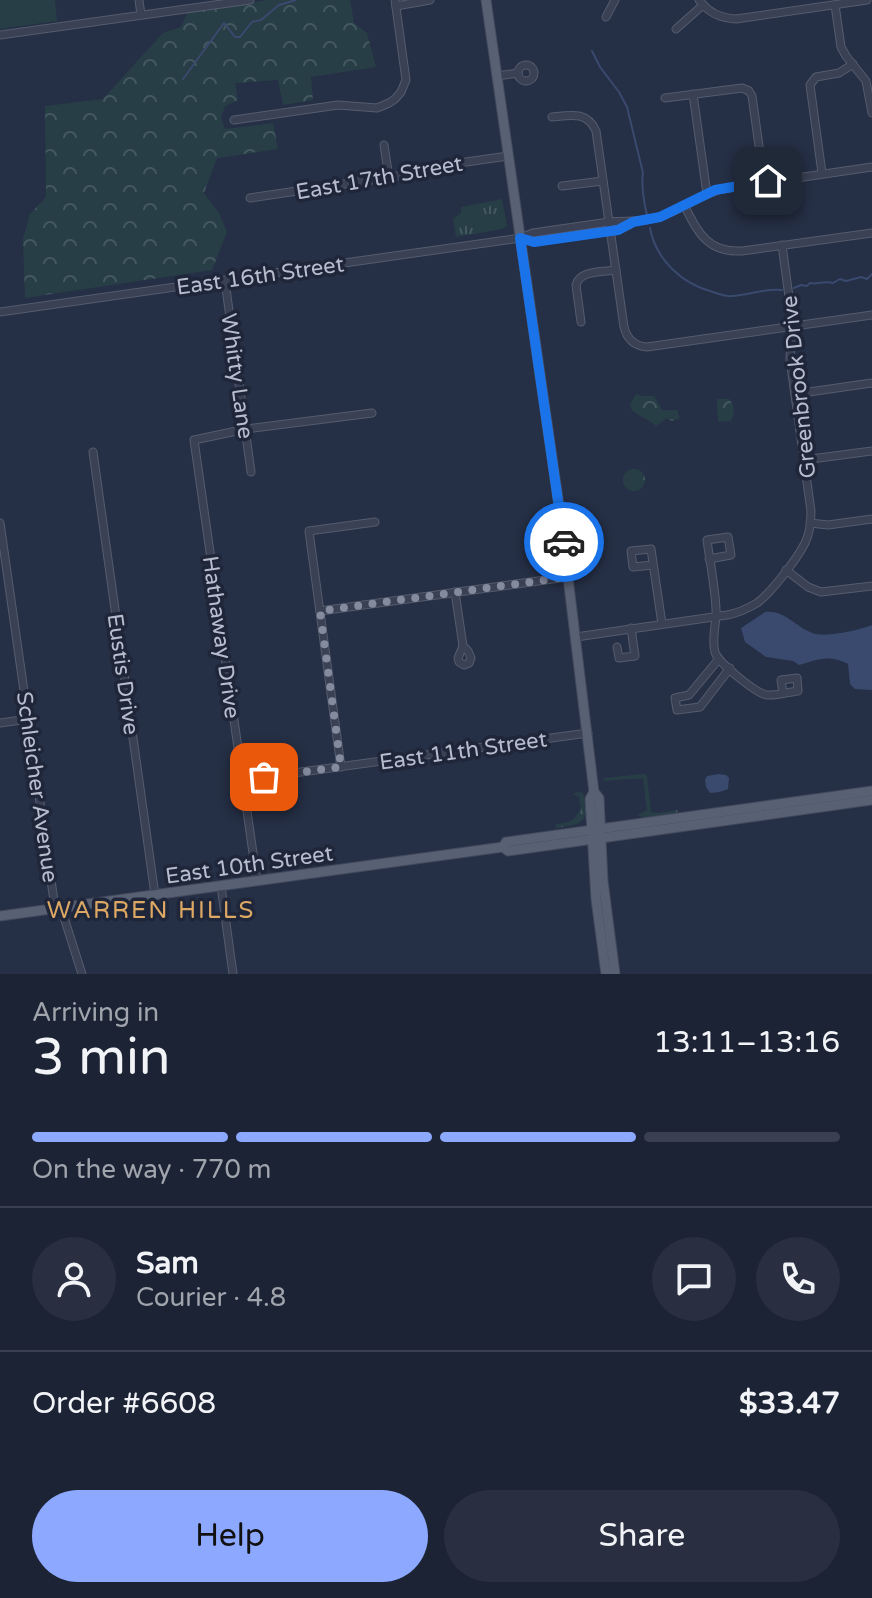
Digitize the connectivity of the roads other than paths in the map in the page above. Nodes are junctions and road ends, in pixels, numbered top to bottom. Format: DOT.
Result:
graph roads {
  1 [pos="139,0"];
  2 [pos="250,0"];
  3 [pos="430,0"];
  4 [pos="486,0"];
  5 [pos="615,0"];
  6 [pos="867,0"];
  7 [pos="395,3"];
  8 [pos="701,3"];
  9 [pos="835,5"];
  10 [pos="141,15"];
  11 [pos="606,17"];
  12 [pos="676,29"];
  13 [pos="0,35"];
  14 [pos="853,64"];
  15 [pos="518,73"];
  16 [pos="497,76"];
  17 [pos="693,94"];
  18 [pos="665,98"];
  19 [pos="872,113"];
  20 [pos="552,117"];
  21 [pos="234,120"];
  22 [pos="384,145"];
  23 [pos="508,156"];
  24 [pos="872,167"];
  25 [pos="822,173"];
  26 [pos="389,178"];
  27 [pos="603,181"];
  28 [pos="764,182"];
  29 [pos="562,186"];
  30 [pos="707,194"];
  31 [pos="250,198"];
  32 [pos="684,205"];
  33 [pos="610,227"];
  34 [pos="872,233"];
  35 [pos="520,238"];
  36 [pos="782,245"];
  37 [pos="616,270"];
  38 [pos="225,281"];
  39 [pos="0,312"];
  40 [pos="872,315"];
  41 [pos="581,322"];
  42 [pos="792,327"];
  43 [pos="872,383"];
  44 [pos="795,394"];
  45 [pos="372,413"];
  46 [pos="246,429"];
  47 [pos="872,451"];
  48 [pos="93,452"];
  49 [pos="804,460"];
  50 [pos="251,472"];
  51 [pos="872,519"];
  52 [pos="375,522"];
  53 [pos="0,523"];
  54 [pos="810,523"];
  55 [pos="709,559"];
  56 [pos="653,565"];
  57 [pos="786,570"];
  58 [pos="567,577"];
  59 [pos="872,586"];
  60 [pos="455,592"];
  61 [pos="320,611"];
  62 [pos="716,617"];
  63 [pos="662,624"];
  64 [pos="631,628"];
  65 [pos="576,637"];
  66 [pos="463,646"];
  67 [pos="617,647"];
  68 [pos="718,660"];
  69 [pos="730,668"];
  70 [pos="783,693"];
  71 [pos="28,719"];
  72 [pos="0,723"];
  73 [pos="588,733"];
  74 [pos="341,767"];
  75 [pos="242,780"];
  76 [pos="872,791"];
  77 [pos="872,800"];
  78 [pos="596,834"];
  79 [pos="257,881"];
  80 [pos="221,886"];
  81 [pos="155,895"];
  82 [pos="596,897"];
  83 [pos="58,908"];
  84 [pos="0,916"];
  85 [pos="608,923"];
  86 [pos="82,974"];
  87 [pos="233,974"];
  88 [pos="606,974"];
  89 [pos="615,974"];
  1 -- 10 [label="street"];
  2 -- 10 [label="street"];
  3 -- 7 [label="street"];
  4 -- 16 [label="main road"];
  5 -- 11 [label="street"];
  6 -- 9 [label="street"];
  7 -- 21 [label="street"];
  8 -- 9 [label="street"];
  8 -- 12 [label="street"];
  9 -- 14 [label="street"];
  10 -- 13 [label="street"];
  14 -- 19 [label="street"];
  14 -- 25 [label="street"];
  15 -- 16 [label="street"];
  16 -- 23 [label="main road"];
  17 -- 18 [label="street"];
  17 -- 28 [label="street"];
  17 -- 30 [label="street"];
  20 -- 27 [label="street"];
  22 -- 26 [label="street"];
  23 -- 26 [label="street, East 17th Street"];
  23 -- 35 [label="main road"];
  24 -- 25 [label="street, East 16th Street"];
  25 -- 28 [label="street, East 16th Street"];
  26 -- 31 [label="street, East 17th Street"];
  27 -- 29 [label="street"];
  27 -- 33 [label="street"];
  28 -- 30 [label="street, East 16th Street"];
  30 -- 32 [label="street, East 16th Street"];
  32 -- 33 [label="street, East 16th Street"];
  32 -- 36 [label="street"];
  33 -- 35 [label="street, East 16th Street"];
  33 -- 37 [label="street"];
  34 -- 36 [label="street"];
  35 -- 38 [label="street, East 16th Street"];
  35 -- 58 [label="main road"];
  36 -- 42 [label="street, Greenbrook Drive"];
  37 -- 41 [label="street"];
  37 -- 42 [label="street"];
  38 -- 39 [label="street, East 16th Street"];
  38 -- 46 [label="street, Whitty Lane"];
  40 -- 42 [label="street"];
  42 -- 44 [label="street, Greenbrook Drive"];
  43 -- 44 [label="street"];
  44 -- 49 [label="street, Greenbrook Drive"];
  45 -- 46 [label="street"];
  46 -- 50 [label="street, Whitty Lane"];
  46 -- 75 [label="street, Hathaway Drive"];
  47 -- 49 [label="street"];
  48 -- 81 [label="street, Eustis Drive"];
  49 -- 54 [label="street, Greenbrook Drive"];
  51 -- 54 [label="street"];
  52 -- 61 [label="street"];
  53 -- 71 [label="street, Schleicher Avenue"];
  54 -- 57 [label="street, Greenbrook Drive"];
  55 -- 62 [label="street"];
  56 -- 63 [label="street"];
  57 -- 59 [label="street"];
  57 -- 62 [label="street, Greenbrook Drive"];
  58 -- 60 [label="street"];
  58 -- 65 [label="main road"];
  60 -- 61 [label="street"];
  60 -- 66 [label="street"];
  61 -- 74 [label="street"];
  62 -- 63 [label="street, Greenbrook Drive"];
  62 -- 68 [label="street"];
  63 -- 64 [label="street, Greenbrook Drive"];
  64 -- 65 [label="street, Greenbrook Drive"];
  64 -- 67 [label="street"];
  65 -- 73 [label="main road"];
  68 -- 69 [label="street"];
  68 -- 69 [label="street"];
  69 -- 70 [label="street"];
  71 -- 72 [label="street"];
  71 -- 83 [label="street, Schleicher Avenue"];
  73 -- 74 [label="street, East 11th Street"];
  73 -- 78 [label="main road"];
  74 -- 75 [label="street, East 11th Street"];
  75 -- 79 [label="street, Hathaway Drive"];
  76 -- 78 [label="main road, East 10th Street"];
  77 -- 78 [label="main road, East 10th Street"];
  78 -- 79 [label="main road, East 10th Street"];
  78 -- 82 [label="main road"];
  78 -- 85 [label="main road"];
  79 -- 80 [label="main road, East 10th Street"];
  80 -- 81 [label="main road, East 10th Street"];
  80 -- 87 [label="street"];
  81 -- 83 [label="main road, East 10th Street"];
  82 -- 85 [label="main road"];
  82 -- 88 [label="main road"];
  83 -- 84 [label="main road, East 10th Street"];
  83 -- 86 [label="street, Schleicher Avenue"];
  85 -- 89 [label="main road"];
}
